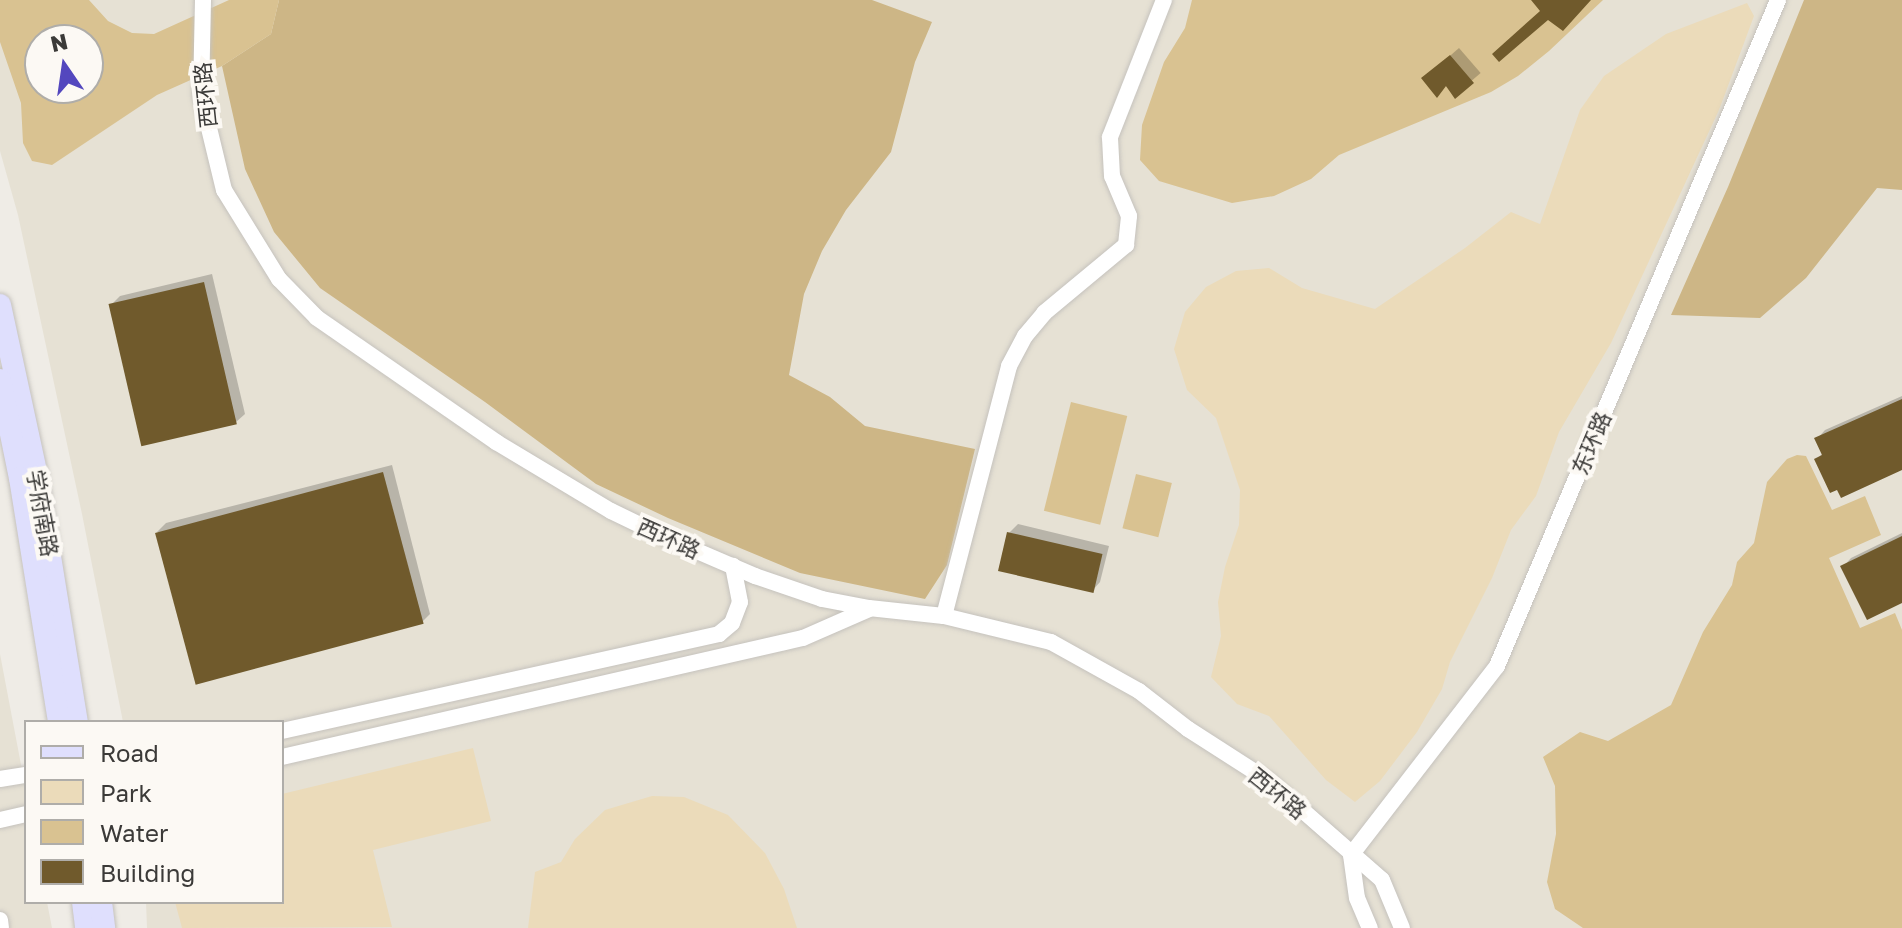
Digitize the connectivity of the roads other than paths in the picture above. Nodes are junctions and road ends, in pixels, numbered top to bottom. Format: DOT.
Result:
graph roads {
  1 [pos="203,0"];
  2 [pos="1164,0"];
  3 [pos="1778,0"];
  4 [pos="0,305"];
  5 [pos="0,380"];
  6 [pos="733,566"];
  7 [pos="869,608"];
  8 [pos="944,616"];
  9 [pos="59,720"];
  10 [pos="77,720"];
  11 [pos="284,731"];
  12 [pos="284,757"];
  13 [pos="24,775"];
  14 [pos="0,779"];
  15 [pos="24,814"];
  16 [pos="0,820"];
  17 [pos="1351,855"];
  18 [pos="83,904"];
  19 [pos="101,904"];
  20 [pos="0,920"];
  21 [pos="1,928"];
  22 [pos="86,928"];
  23 [pos="104,928"];
  24 [pos="1370,928"];
  25 [pos="1402,928"];
  1 -- 6 [label="street, 西环路"];
  2 -- 8 [label="street"];
  3 -- 17 [label="street, 东环路"];
  4 -- 10 [label="main road, 学府南路"];
  5 -- 9 [label="main road, 学府南路"];
  6 -- 7 [label="street, 西环路"];
  6 -- 11 [label="street"];
  7 -- 8 [label="street, 西环路"];
  7 -- 12 [label="street"];
  8 -- 17 [label="street, 西环路"];
  13 -- 14 [label="street"];
  15 -- 16 [label="street"];
  17 -- 24 [label="street"];
  17 -- 25 [label="street, 西环路"];
  18 -- 22 [label="main road"];
  19 -- 23 [label="main road"];
  20 -- 21 [label="street"];
}
